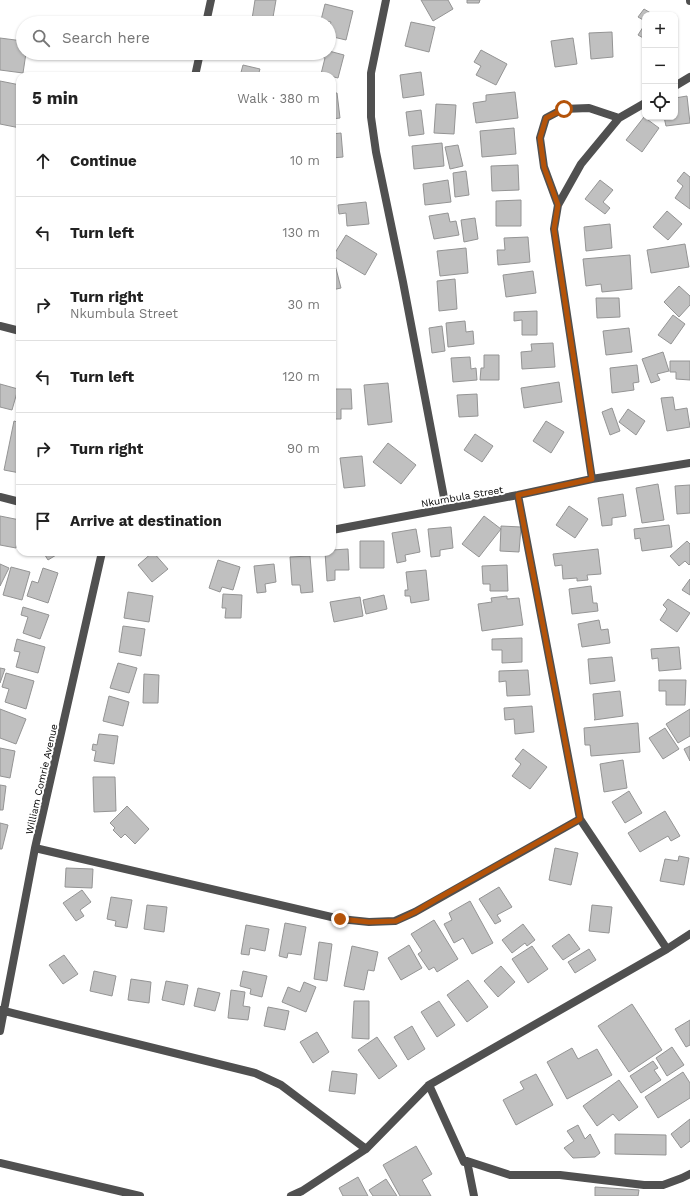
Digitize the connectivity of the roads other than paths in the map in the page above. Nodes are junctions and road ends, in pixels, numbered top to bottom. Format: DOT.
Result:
graph roads {
  1 [pos="211,0"];
  2 [pos="386,0"];
  3 [pos="208,16"];
  4 [pos="198,60"];
  5 [pos="196,72"];
  6 [pos="690,77"];
  7 [pos="678,84"];
  8 [pos="642,105"];
  9 [pos="620,118"];
  10 [pos="558,205"];
  11 [pos="0,326"];
  12 [pos="16,330"];
  13 [pos="690,463"];
  14 [pos="592,479"];
  15 [pos="518,495"];
  16 [pos="0,497"];
  17 [pos="16,501"];
  18 [pos="446,508"];
  19 [pos="336,529"];
  20 [pos="101,556"];
  21 [pos="580,819"];
  22 [pos="35,848"];
  23 [pos="690,934"];
  24 [pos="667,949"];
  25 [pos="2,1010"];
  26 [pos="0,1031"];
  27 [pos="429,1086"];
  28 [pos="366,1149"];
  29 [pos="467,1161"];
  30 [pos="0,1163"];
  31 [pos="690,1174"];
  32 [pos="131,1195"];
  33 [pos="140,1196"];
  34 [pos="291,1196"];
  35 [pos="474,1196"];
  1 -- 3 [label="street"];
  2 -- 18 [label="street"];
  4 -- 5 [label="street"];
  6 -- 7 [label="street"];
  8 -- 9 [label="street"];
  9 -- 10 [label="street"];
  9 -- 10 [label="street"];
  10 -- 14 [label="street"];
  11 -- 12 [label="street"];
  13 -- 14 [label="street, Nkumbula Street"];
  14 -- 15 [label="street, Nkumbula Street"];
  15 -- 18 [label="street, Nkumbula Street"];
  15 -- 21 [label="street"];
  16 -- 17 [label="street"];
  18 -- 19 [label="street, Nkumbula Street"];
  20 -- 22 [label="street, William Comrie Avenue"];
  21 -- 22 [label="street"];
  21 -- 24 [label="street"];
  22 -- 25 [label="street, William Comrie Avenue"];
  23 -- 24 [label="street"];
  24 -- 27 [label="street"];
  25 -- 26 [label="street, William Comrie Avenue"];
  25 -- 28 [label="street"];
  27 -- 28 [label="street"];
  27 -- 29 [label="street"];
  28 -- 34 [label="street"];
  29 -- 31 [label="street"];
  29 -- 35 [label="street"];
  30 -- 32 [label="street"];
  32 -- 33 [label="street"];
}
